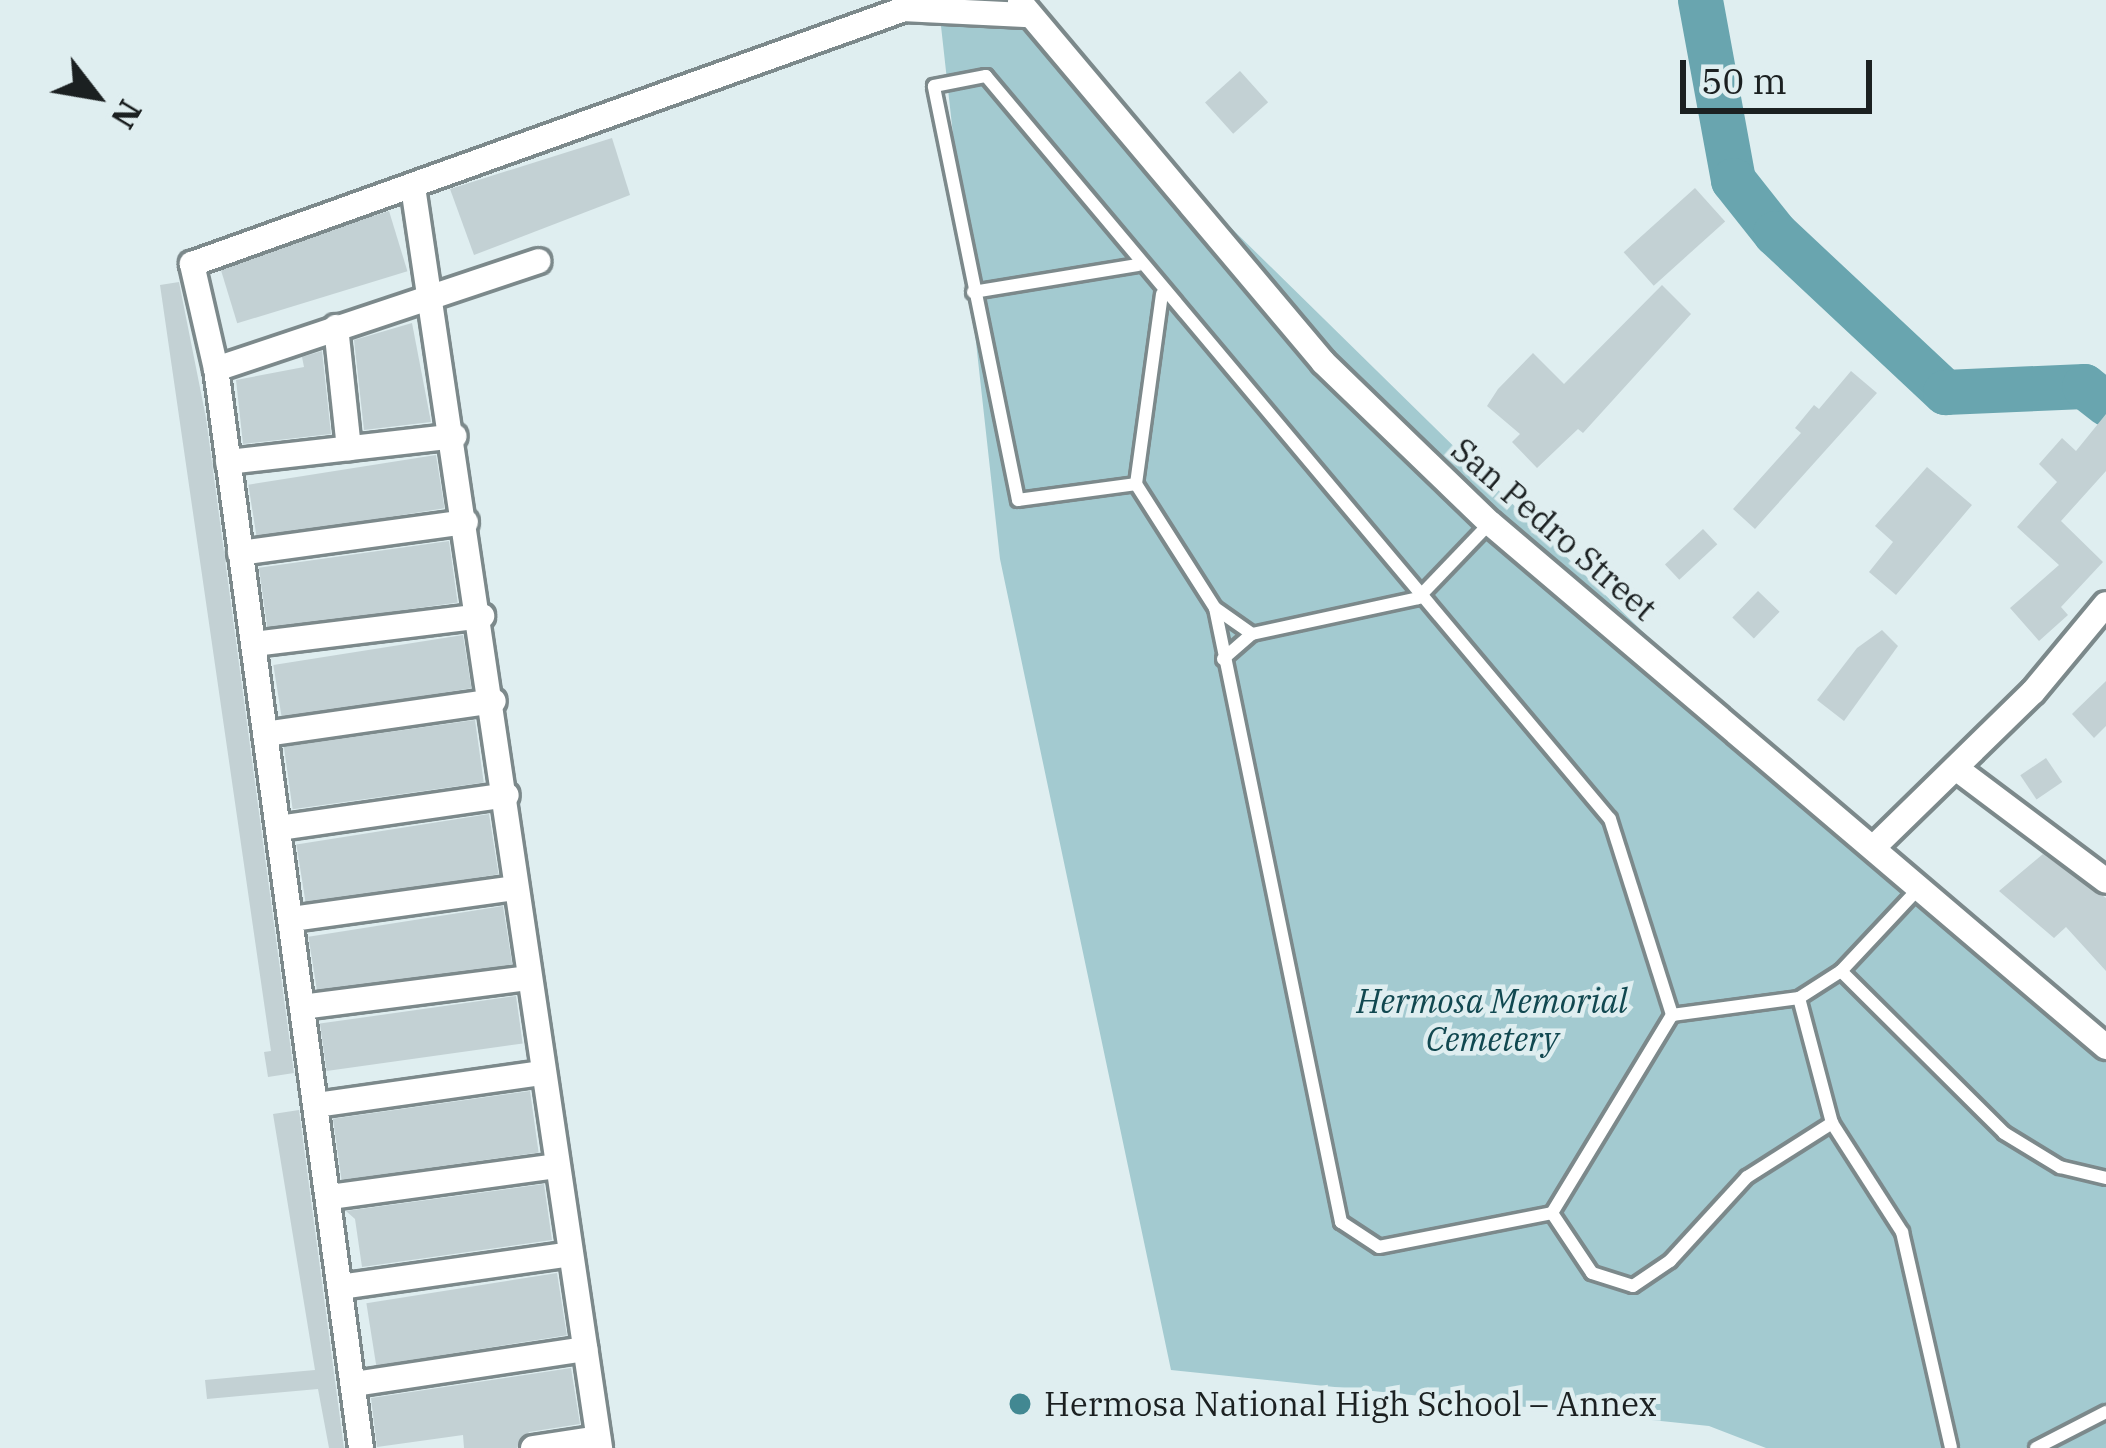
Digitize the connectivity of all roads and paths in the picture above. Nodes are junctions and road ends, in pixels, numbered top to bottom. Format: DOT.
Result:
graph roads {
  1 [pos="1023,8"];
  2 [pos="413,187"];
  3 [pos="538,261"];
  4 [pos="1138,265"];
  5 [pos="974,292"];
  6 [pos="435,293"];
  7 [pos="1162,294"];
  8 [pos="336,327"];
  9 [pos="216,369"];
  10 [pos="455,436"];
  11 [pos="350,448"];
  12 [pos="228,462"];
  13 [pos="1136,484"];
  14 [pos="466,523"];
  15 [pos="1490,523"];
  16 [pos="240,553"];
  17 [pos="1418,598"];
  18 [pos="2106,604"];
  19 [pos="1215,608"];
  20 [pos="482,616"];
  21 [pos="1252,634"];
  22 [pos="254,644"];
  23 [pos="1223,659"];
  24 [pos="494,701"];
  25 [pos="265,734"];
  26 [pos="1957,770"];
  27 [pos="507,795"];
  28 [pos="279,828"];
  29 [pos="1874,848"];
  30 [pos="2106,881"];
  31 [pos="1919,886"];
  32 [pos="516,888"];
  33 [pos="292,919"];
  34 [pos="1840,971"];
  35 [pos="529,978"];
  36 [pos="1799,998"];
  37 [pos="302,1007"];
  38 [pos="1672,1015"];
  39 [pos="2106,1047"];
  40 [pos="544,1073"];
  41 [pos="316,1105"];
  42 [pos="1832,1123"];
  43 [pos="556,1166"];
  44 [pos="2106,1178"];
  45 [pos="330,1197"];
  46 [pos="1552,1214"];
  47 [pos="571,1254"];
  48 [pos="340,1287"];
  49 [pos="585,1349"];
  50 [pos="354,1384"];
  51 [pos="2106,1412"];
  52 [pos="599,1443"];
  53 [pos="361,1448"];
  54 [pos="533,1448"];
  55 [pos="1951,1448"];
  56 [pos="2036,1448"];
  1 -- 2 [label="street"];
  1 -- 15 [label="street, San Pedro Street"];
  2 -- 6 [label="street"];
  2 -- 9 [label="street"];
  3 -- 6 [label="street"];
  4 -- 5 [label="lane"];
  4 -- 5 [label="lane"];
  4 -- 7 [label="lane"];
  5 -- 13 [label="lane"];
  6 -- 8 [label="street"];
  6 -- 10 [label="street"];
  7 -- 13 [label="lane"];
  7 -- 17 [label="lane"];
  8 -- 9 [label="street"];
  8 -- 11 [label="street"];
  9 -- 12 [label="street"];
  10 -- 11 [label="street"];
  10 -- 14 [label="street"];
  11 -- 12 [label="street"];
  12 -- 16 [label="street"];
  13 -- 19 [label="lane"];
  14 -- 16 [label="street"];
  14 -- 20 [label="street"];
  15 -- 17 [label="lane"];
  15 -- 29 [label="street, San Pedro Street"];
  16 -- 22 [label="street"];
  17 -- 21 [label="lane"];
  17 -- 38 [label="lane"];
  18 -- 26 [label="street"];
  19 -- 21 [label="lane"];
  19 -- 23 [label="lane"];
  20 -- 22 [label="street"];
  20 -- 24 [label="street"];
  21 -- 23 [label="lane"];
  22 -- 25 [label="street"];
  23 -- 46 [label="lane"];
  24 -- 25 [label="street"];
  24 -- 27 [label="street"];
  25 -- 28 [label="street"];
  26 -- 29 [label="street"];
  26 -- 30 [label="street"];
  27 -- 28 [label="street"];
  27 -- 32 [label="street"];
  28 -- 33 [label="street"];
  29 -- 31 [label="street, San Pedro Street"];
  31 -- 34 [label="lane"];
  31 -- 39 [label="street, San Pedro Street"];
  32 -- 33 [label="street"];
  32 -- 35 [label="street"];
  33 -- 37 [label="street"];
  34 -- 36 [label="lane"];
  34 -- 44 [label="lane"];
  35 -- 37 [label="street"];
  35 -- 40 [label="street"];
  36 -- 38 [label="lane"];
  36 -- 42 [label="lane"];
  37 -- 41 [label="street"];
  38 -- 46 [label="lane"];
  40 -- 41 [label="street"];
  40 -- 43 [label="street"];
  41 -- 45 [label="street"];
  42 -- 46 [label="lane"];
  42 -- 55 [label="lane"];
  43 -- 45 [label="street"];
  43 -- 47 [label="street"];
  45 -- 48 [label="street"];
  47 -- 48 [label="street"];
  47 -- 49 [label="street"];
  48 -- 50 [label="street"];
  49 -- 50 [label="street"];
  49 -- 52 [label="street"];
  50 -- 53 [label="street"];
  51 -- 56 [label="lane"];
  52 -- 54 [label="street"];
}
